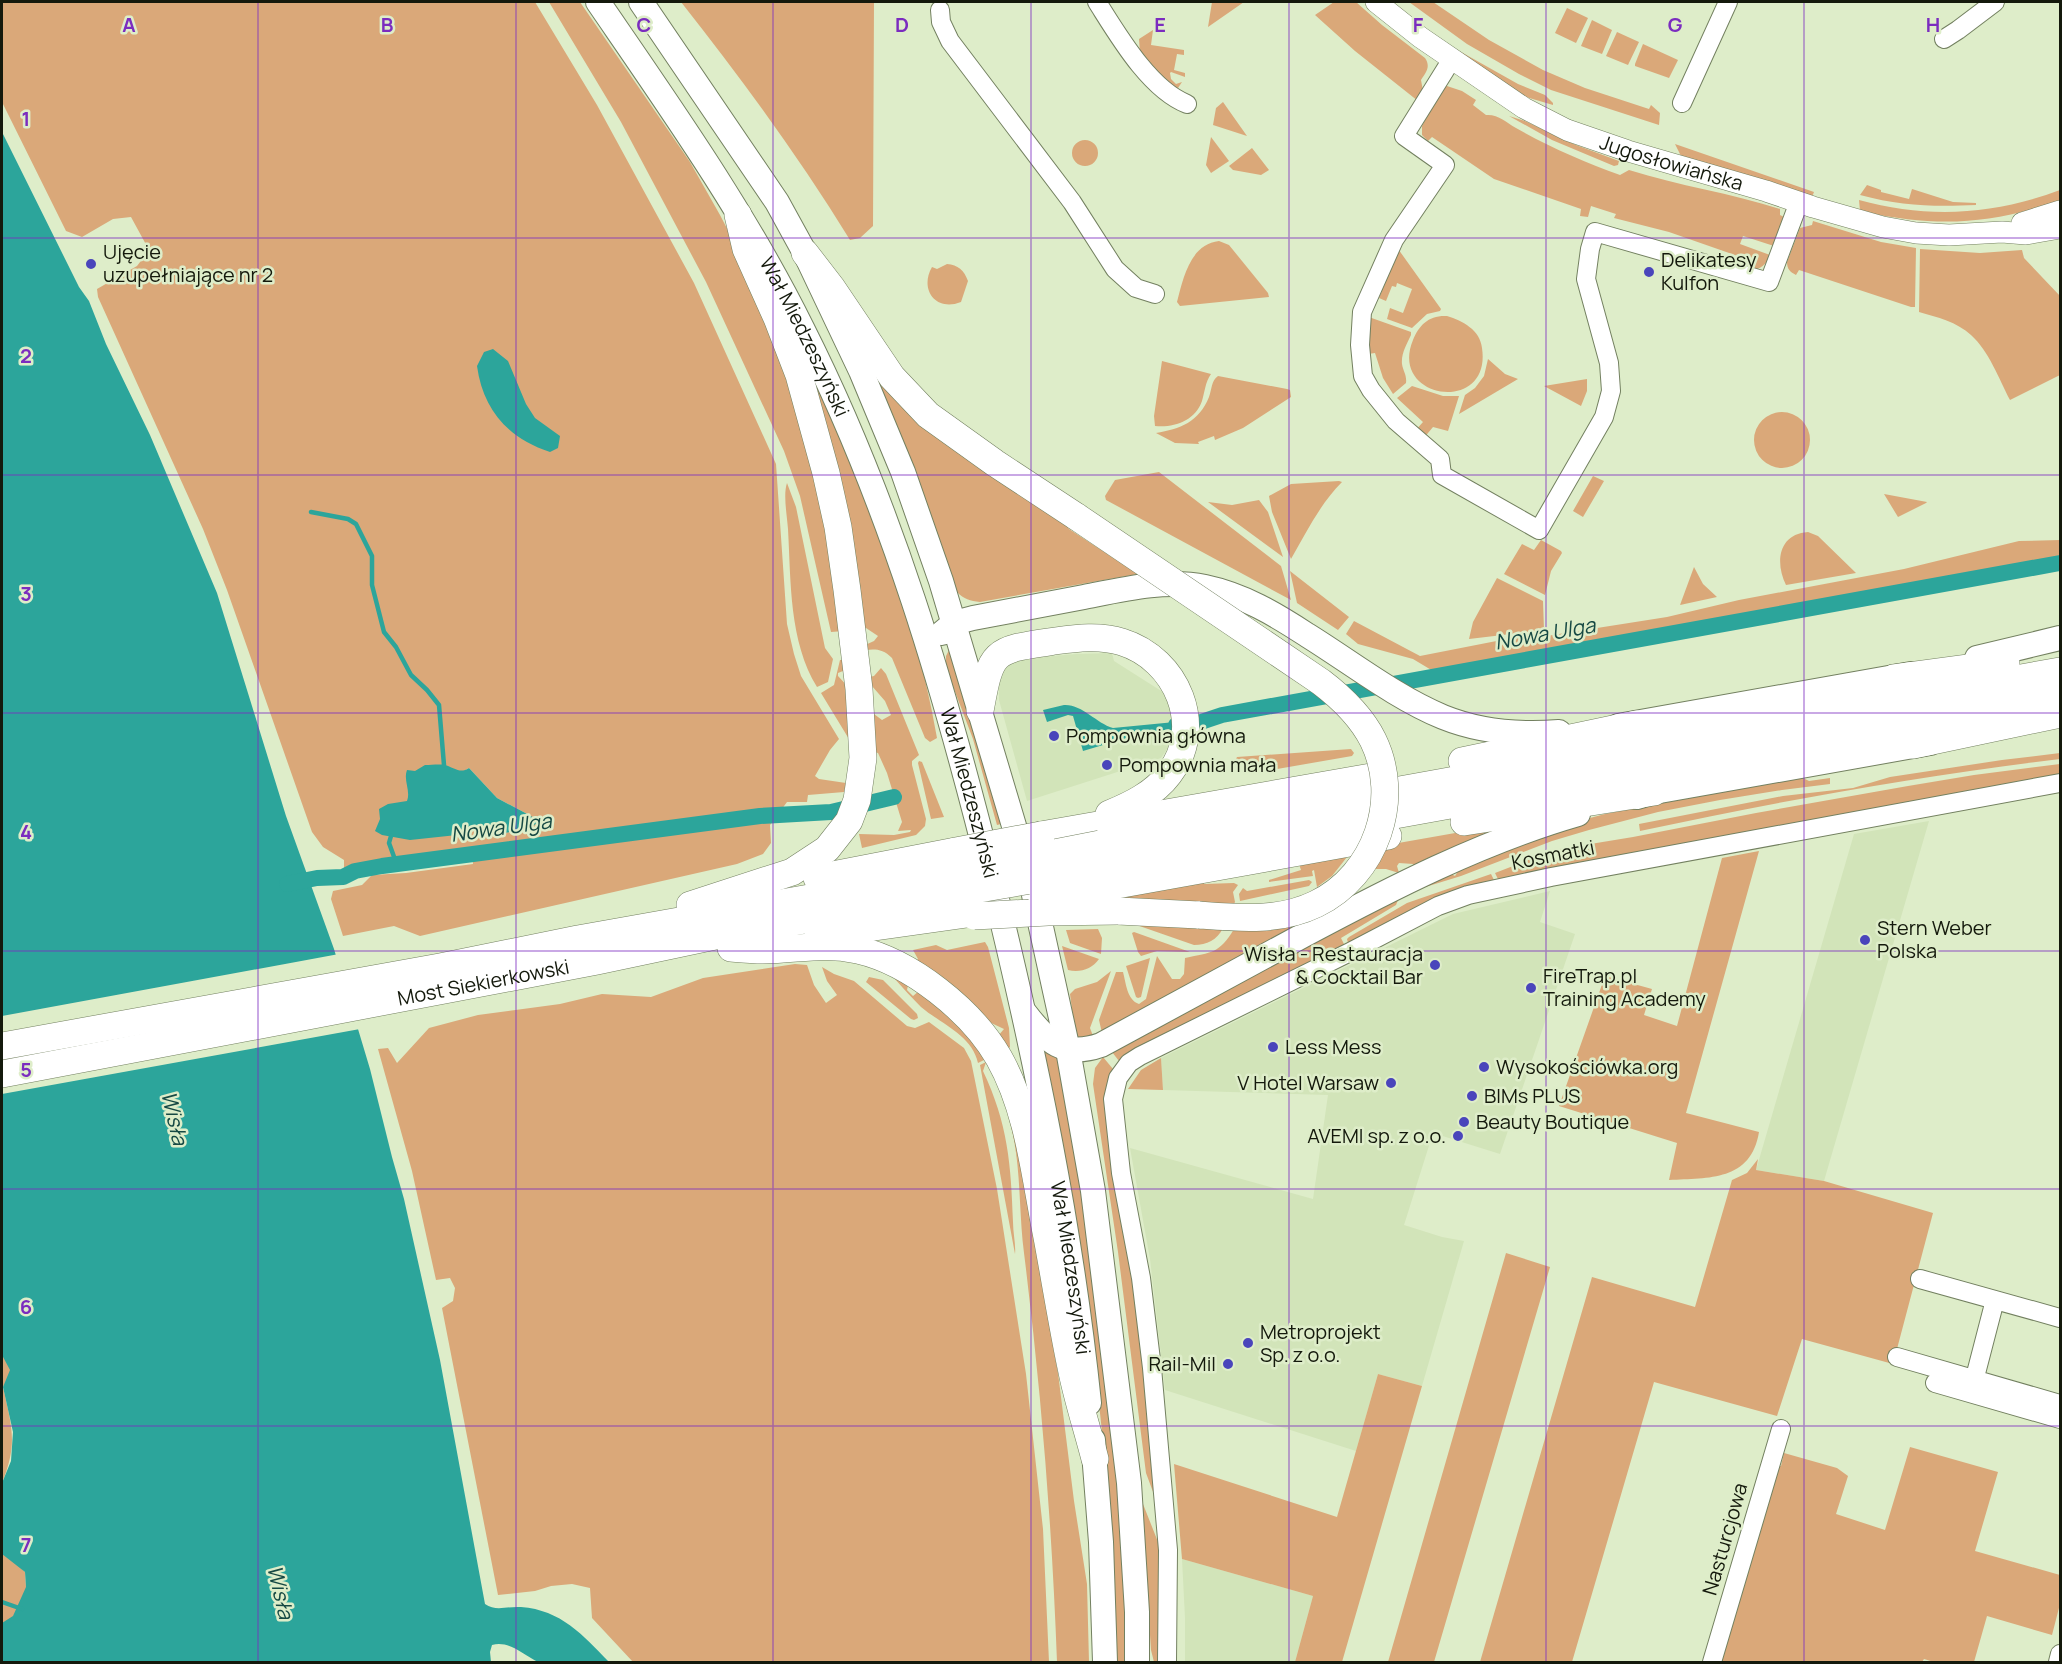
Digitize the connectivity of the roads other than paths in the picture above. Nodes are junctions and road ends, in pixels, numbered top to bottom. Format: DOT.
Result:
graph roads {
  1 [pos="598,2"];
  2 [pos="641,2"];
  3 [pos="1097,2"];
  4 [pos="1376,2"];
  5 [pos="1995,2"];
  6 [pos="1726,5"];
  7 [pos="940,10"];
  8 [pos="1944,39"];
  9 [pos="1452,59"];
  10 [pos="1682,103"];
  11 [pos="1186,104"];
  12 [pos="1799,202"];
  13 [pos="2061,211"];
  14 [pos="738,215"];
  15 [pos="2061,228"];
  16 [pos="2002,232"];
  17 [pos="806,254"];
  18 [pos="1155,294"];
  19 [pos="954,623"];
  20 [pos="2061,638"];
  21 [pos="929,649"];
  22 [pos="2061,656"];
  23 [pos="2061,671"];
  24 [pos="1894,678"];
  25 [pos="2061,695"];
  26 [pos="980,711"];
  27 [pos="2061,714"];
  28 [pos="1637,724"];
  29 [pos="2061,728"];
  30 [pos="1913,745"];
  31 [pos="2061,783"];
  32 [pos="1654,792"];
  33 [pos="1104,859"];
  34 [pos="965,893"];
  35 [pos="707,900"];
  36 [pos="824,914"];
  37 [pos="578,939"];
  38 [pos="597,961"];
  39 [pos="1025,1013"];
  40 [pos="2,1046"];
  41 [pos="1068,1050"];
  42 [pos="2,1074"];
  43 [pos="1920,1279"];
  44 [pos="1995,1300"];
  45 [pos="2061,1318"];
  46 [pos="1897,1357"];
  47 [pos="1974,1381"];
  48 [pos="1935,1383"];
  49 [pos="2061,1404"];
  50 [pos="2061,1419"];
  51 [pos="1781,1429"];
  52 [pos="1095,1459"];
  53 [pos="2061,1654"];
  54 [pos="1105,1662"];
  55 [pos="1137,1662"];
  56 [pos="1167,1662"];
  57 [pos="1712,1662"];
  58 [pos="2058,1662"];
  1 -- 14 [label="main road, Wał Miedzeszyński"];
  2 -- 17 [label="main road, Wał Miedzeszyński"];
  3 -- 11 [label="street"];
  4 -- 9 [label="street, Jugosłowiańska"];
  5 -- 8 [label="street"];
  6 -- 10 [label="street"];
  7 -- 18 [label="street"];
  9 -- 12 [label="street, Jugosłowiańska"];
  9 -- 12 [label="street"];
  12 -- 16 [label="street, Jugosłowiańska"];
  13 -- 16 [label="street, Jugosłowiańska"];
  14 -- 21 [label="main road, Wał Miedzeszyński"];
  14 -- 35 [label="main road"];
  15 -- 16 [label="street, Jugosłowiańska"];
  17 -- 19 [label="main road, Wał Miedzeszyński"];
  17 -- 33 [label="main road, bridge"];
  19 -- 21 [label="main road"];
  19 -- 26 [label="main road, Wał Miedzeszyński"];
  19 -- 28 [label="main road"];
  20 -- 24 [label="main road"];
  21 -- 39 [label="main road, Wał Miedzeszyński"];
  22 -- 24 [label="main road"];
  23 -- 33 [label="main road"];
  24 -- 28 [label="main road"];
  25 -- 33 [label="main road"];
  26 -- 33 [label="main road"];
  26 -- 41 [label="main road, Wał Miedzeszyński"];
  27 -- 30 [label="main road"];
  28 -- 33 [label="main road"];
  29 -- 30 [label="main road"];
  30 -- 32 [label="main road"];
  31 -- 56 [label="street, Kosmatki"];
  32 -- 33 [label="main road"];
  32 -- 41 [label="main road"];
  33 -- 34 [label="main road, bridge"];
  33 -- 34 [label="main road, bridge"];
  33 -- 34 [label="main road, bridge"];
  34 -- 36 [label="main road, Most Siekierkowski"];
  34 -- 36 [label="main road"];
  35 -- 36 [label="main road"];
  35 -- 37 [label="main road"];
  36 -- 37 [label="main road, Most Siekierkowski"];
  36 -- 38 [label="main road, Most Siekierkowski"];
  36 -- 38 [label="main road"];
  36 -- 52 [label="main road"];
  37 -- 40 [label="main road, Most Siekierkowski"];
  38 -- 42 [label="main road, Most Siekierkowski"];
  39 -- 41 [label="main road"];
  39 -- 52 [label="main road, Wał Miedzeszyński"];
  41 -- 55 [label="main road, Wał Miedzeszyński"];
  43 -- 44 [label="street"];
  44 -- 45 [label="street"];
  44 -- 47 [label="street"];
  46 -- 47 [label="street"];
  47 -- 49 [label="street"];
  48 -- 50 [label="street"];
  51 -- 57 [label="street, Nasturcjowa"];
  52 -- 54 [label="main road, Wał Miedzeszyński"];
  53 -- 58 [label="street"];
}
